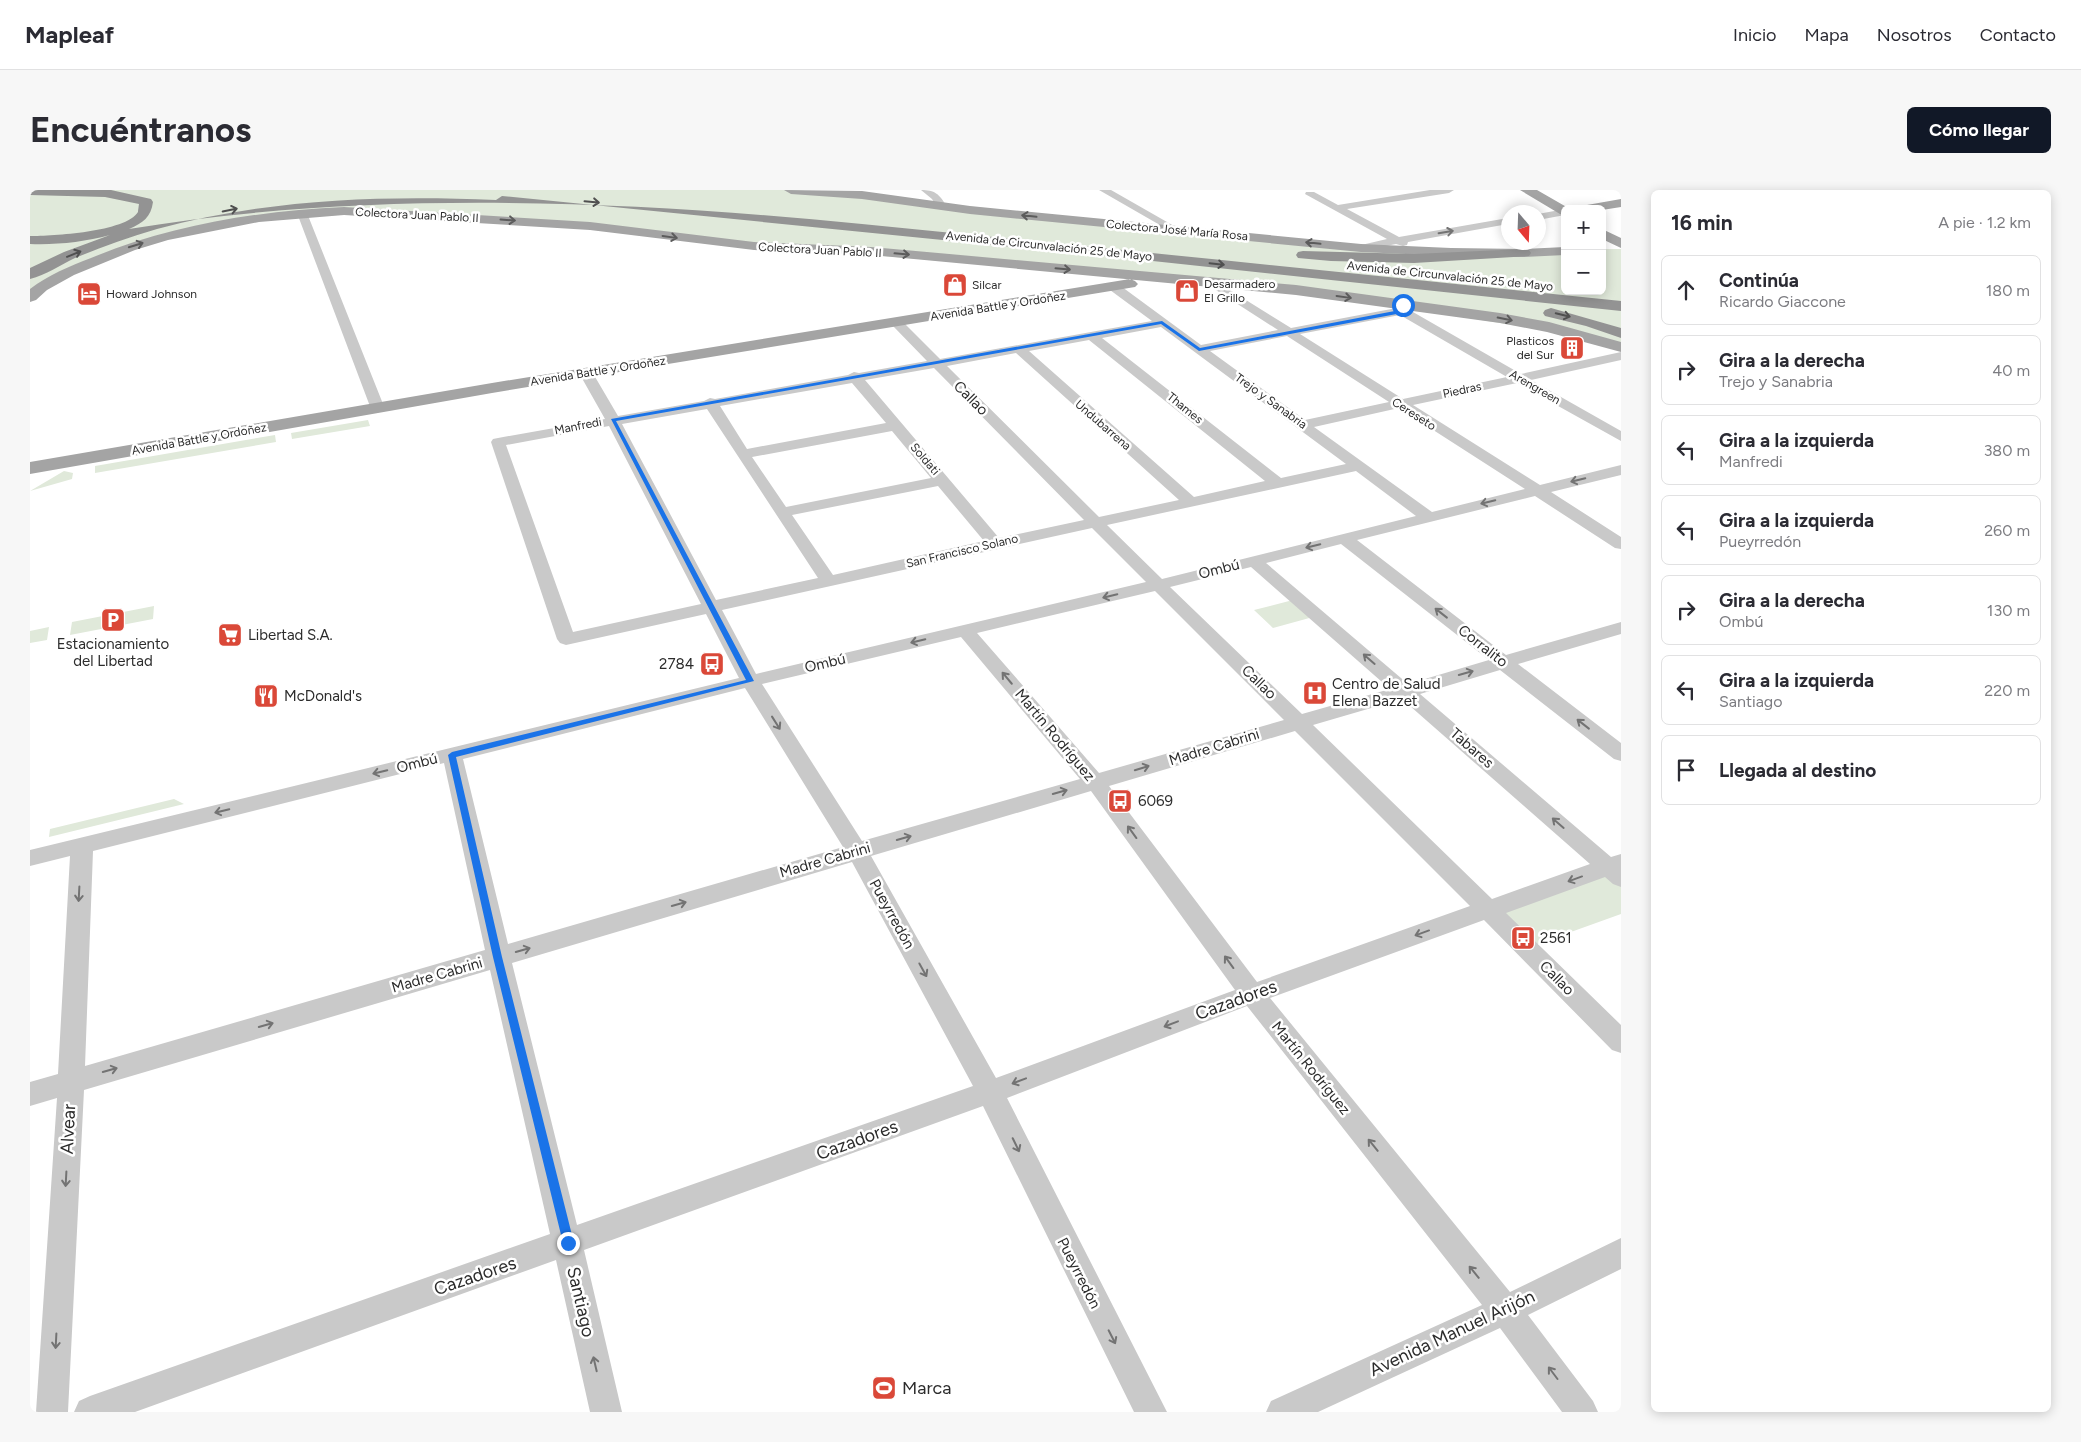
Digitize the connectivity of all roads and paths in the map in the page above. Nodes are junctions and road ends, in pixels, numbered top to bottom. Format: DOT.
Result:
graph roads {
  1 [pos="59,190"];
  2 [pos="478,190"];
  3 [pos="590,190"];
  4 [pos="791,190"];
  5 [pos="926,190"];
  6 [pos="1104,190"];
  7 [pos="1449,190"];
  8 [pos="1527,190"];
  9 [pos="1544,190"];
  10 [pos="33,191"];
  11 [pos="1310,194"];
  12 [pos="544,197"];
  13 [pos="1621,203"];
  14 [pos="941,205"];
  15 [pos="1569,205"];
  16 [pos="1606,206"];
  17 [pos="1336,208"];
  18 [pos="1561,210"];
  19 [pos="302,213"];
  20 [pos="1561,213"];
  21 [pos="1546,216"];
  22 [pos="1501,223"];
  23 [pos="1606,228"];
  24 [pos="1176,230"];
  25 [pos="1606,235"];
  26 [pos="1621,237"];
  27 [pos="30,240"];
  28 [pos="1398,240"];
  29 [pos="1621,244"];
  30 [pos="1361,248"];
  31 [pos="1606,249"];
  32 [pos="1621,249"];
  33 [pos="1196,250"];
  34 [pos="1419,251"];
  35 [pos="1561,251"];
  36 [pos="1524,253"];
  37 [pos="1273,269"];
  38 [pos="30,274"];
  39 [pos="1166,278"];
  40 [pos="1209,281"];
  41 [pos="1114,287"];
  42 [pos="1561,287"];
  43 [pos="1606,291"];
  44 [pos="1621,293"];
  45 [pos="30,297"];
  46 [pos="1621,306"];
  47 [pos="1403,308"];
  48 [pos="897,323"];
  49 [pos="1162,323"];
  50 [pos="1286,332"];
  51 [pos="1621,333"];
  52 [pos="1091,335"];
  53 [pos="1621,346"];
  54 [pos="1018,348"];
  55 [pos="1199,349"];
  56 [pos="1621,356"];
  57 [pos="936,362"];
  58 [pos="586,373"];
  59 [pos="854,376"];
  60 [pos="1519,378"];
  61 [pos="710,402"];
  62 [pos="1398,404"];
  63 [pos="378,409"];
  64 [pos="613,420"];
  65 [pos="1303,424"];
  66 [pos="896,426"];
  67 [pos="1621,437"];
  68 [pos="743,454"];
  69 [pos="1359,466"];
  70 [pos="30,468"];
  71 [pos="1621,470"];
  72 [pos="943,480"];
  73 [pos="1277,483"];
  74 [pos="1535,491"];
  75 [pos="1190,501"];
  76 [pos="783,512"];
  77 [pos="1428,517"];
  78 [pos="1096,522"];
  79 [pos="1345,539"];
  80 [pos="995,544"];
  81 [pos="1621,544"];
  82 [pos="1254,560"];
  83 [pos="830,581"];
  84 [pos="1157,585"];
  85 [pos="711,607"];
  86 [pos="1621,628"];
  87 [pos="965,630"];
  88 [pos="566,639"];
  89 [pos="1504,662"];
  90 [pos="750,681"];
  91 [pos="1405,690"];
  92 [pos="1299,721"];
  93 [pos="1621,754"];
  94 [pos="452,755"];
  95 [pos="1095,782"];
  96 [pos="82,845"];
  97 [pos="857,851"];
  98 [pos="30,858"];
  99 [pos="1617,869"];
  100 [pos="1489,909"];
  101 [pos="498,957"];
  102 [pos="1252,994"];
  103 [pos="1621,1042"];
  104 [pos="71,1082"];
  105 [pos="990,1092"];
  106 [pos="30,1094"];
  107 [pos="568,1243"];
  108 [pos="1621,1253"];
  109 [pos="1505,1310"];
  110 [pos="52,1412"];
  111 [pos="90,1412"];
  112 [pos="606,1412"];
  113 [pos="1151,1412"];
  114 [pos="1282,1412"];
  115 [pos="1582,1412"];
  1 -- 10 [label="highway"];
  2 -- 12 [label="highway, Avenida de Circunvalación 25 de Mayo"];
  3 -- 33 [label="highway, Avenida de Circunvalación 25 de Mayo"];
  4 -- 14 [label="main road, Colectora José María Rosa"];
  5 -- 14 [label="street"];
  6 -- 24 [label="street"];
  7 -- 17 [label="street"];
  8 -- 18 [label="main road"];
  9 -- 15 [label="main road"];
  10 -- 27 [label="highway"];
  11 -- 17 [label="street"];
  12 -- 37 [label="highway, Avenida de Circunvalación 25 de Mayo, one-way"];
  38 -- 12 [label="highway, one-way"];
  13 -- 16 [label="main road"];
  24 -- 14 [label="main road, Colectora José María Rosa, one-way"];
  17 -- 28 [label="street"];
  19 -- 39 [label="main road, Colectora Juan Pablo II, one-way"];
  45 -- 19 [label="main road, Colectora Juan Pablo II, one-way"];
  19 -- 63 [label="street"];
  20 -- 21 [label="street"];
  28 -- 22 [label="street, one-way"];
  23 -- 26 [label="main road"];
  30 -- 24 [label="main road, Colectora José María Rosa, one-way"];
  25 -- 29 [label="main road"];
  28 -- 30 [label="street"];
  28 -- 34 [label="street"];
  30 -- 34 [label="main road, Colectora José María Rosa"];
  31 -- 32 [label="main road"];
  33 -- 36 [label="highway"];
  33 -- 42 [label="highway, Avenida de Circunvalación 25 de Mayo"];
  34 -- 36 [label="main road, Colectora José María Rosa"];
  35 -- 36 [label="main road, Colectora José María Rosa"];
  37 -- 46 [label="highway, Avenida de Circunvalación 25 de Mayo"];
  37 -- 51 [label="highway, one-way"];
  39 -- 40 [label="main road, Colectora Juan Pablo II"];
  39 -- 41 [label="main road, Avenida Battle y Ordoñez"];
  40 -- 47 [label="main road, Colectora Juan Pablo II, one-way"];
  40 -- 50 [label="street, Cereseto"];
  41 -- 48 [label="main road, Avenida Battle y Ordoñez"];
  41 -- 49 [label="street, Trejo y Sanabria"];
  43 -- 44 [label="highway"];
  47 -- 50 [label="street"];
  47 -- 53 [label="main road, Colectora Juan Pablo II, one-way"];
  47 -- 60 [label="street, Arengreen"];
  48 -- 57 [label="street, Callao"];
  48 -- 58 [label="main road, Avenida Battle y Ordoñez"];
  49 -- 52 [label="street, Manfredi"];
  49 -- 55 [label="street, Trejo y Sanabria"];
  50 -- 55 [label="street"];
  50 -- 62 [label="street, Cereseto"];
  52 -- 54 [label="street, Manfredi"];
  52 -- 73 [label="street, Thames"];
  54 -- 57 [label="street, Manfredi"];
  54 -- 75 [label="street, Undubarrena"];
  55 -- 65 [label="street, Trejo y Sanabria"];
  56 -- 60 [label="street, Piedras"];
  57 -- 59 [label="street, Manfredi"];
  57 -- 78 [label="street, Callao"];
  58 -- 63 [label="main road, Avenida Battle y Ordoñez"];
  58 -- 64 [label="street, Pueyrredón"];
  59 -- 61 [label="street, Manfredi"];
  59 -- 66 [label="street, Soldati"];
  60 -- 62 [label="street, Piedras"];
  60 -- 67 [label="street, Arengreen"];
  61 -- 64 [label="street, Manfredi"];
  61 -- 68 [label="street"];
  62 -- 65 [label="street, Piedras"];
  62 -- 74 [label="street, Cereseto"];
  63 -- 70 [label="main road, Avenida Battle y Ordoñez"];
  64 -- 85 [label="street, Pueyrredón"];
  64 -- 88 [label="street, Manfredi"];
  65 -- 69 [label="street, Trejo y Sanabria"];
  66 -- 68 [label="street"];
  66 -- 72 [label="street, Soldati"];
  68 -- 76 [label="street"];
  69 -- 73 [label="street, San Francisco Solano"];
  69 -- 77 [label="street, Trejo y Sanabria"];
  71 -- 74 [label="street, Ombú, one-way"];
  72 -- 76 [label="street"];
  72 -- 80 [label="street, Soldati"];
  73 -- 75 [label="street, San Francisco Solano"];
  74 -- 77 [label="street, Ombú, one-way"];
  74 -- 81 [label="street, Cereseto"];
  75 -- 78 [label="street, San Francisco Solano"];
  76 -- 83 [label="street"];
  77 -- 79 [label="street, Ombú"];
  78 -- 80 [label="street, San Francisco Solano"];
  78 -- 84 [label="street, Callao"];
  79 -- 82 [label="street, Ombú, one-way"];
  89 -- 79 [label="street, Corralito, one-way"];
  80 -- 83 [label="street, San Francisco Solano"];
  82 -- 84 [label="street, Ombú"];
  91 -- 82 [label="street, Tabares, one-way"];
  83 -- 85 [label="street, San Francisco Solano"];
  84 -- 87 [label="street, Ombú, one-way"];
  84 -- 92 [label="street, Callao"];
  85 -- 88 [label="street, San Francisco Solano"];
  85 -- 90 [label="street, Pueyrredón"];
  86 -- 89 [label="street, Madre Cabrini"];
  87 -- 90 [label="street, Ombú, one-way"];
  95 -- 87 [label="street, Martín Rodríguez, one-way"];
  91 -- 89 [label="street, Madre Cabrini, one-way"];
  93 -- 89 [label="street, Corralito, one-way"];
  90 -- 94 [label="street, Ombú"];
  90 -- 97 [label="street, Pueyrredón, one-way"];
  91 -- 92 [label="street, Madre Cabrini"];
  99 -- 91 [label="street, Tabares, one-way"];
  95 -- 92 [label="street, Madre Cabrini, one-way"];
  92 -- 100 [label="street, Callao"];
  94 -- 96 [label="street, Ombú, one-way"];
  94 -- 101 [label="street, Santiago"];
  97 -- 95 [label="street, Madre Cabrini, one-way"];
  102 -- 95 [label="street, Martín Rodríguez, one-way"];
  96 -- 98 [label="street, Ombú"];
  96 -- 104 [label="street, Alvear, one-way"];
  101 -- 97 [label="street, Madre Cabrini, one-way"];
  97 -- 105 [label="street, Pueyrredón, one-way"];
  99 -- 100 [label="street, Cazadores, one-way"];
  100 -- 102 [label="street, Cazadores, one-way"];
  100 -- 103 [label="street, Callao"];
  104 -- 101 [label="street, Madre Cabrini, one-way"];
  101 -- 107 [label="street, Santiago"];
  102 -- 105 [label="street, Cazadores, one-way"];
  109 -- 102 [label="street, Martín Rodríguez, one-way"];
  104 -- 106 [label="street, Madre Cabrini"];
  104 -- 110 [label="street, Alvear, one-way"];
  105 -- 107 [label="street, Cazadores"];
  105 -- 113 [label="street, Pueyrredón, one-way"];
  107 -- 111 [label="street, Cazadores"];
  112 -- 107 [label="street, Santiago, one-way"];
  108 -- 109 [label="street, Avenida Manuel Arijón"];
  109 -- 114 [label="street, Avenida Manuel Arijón"];
  115 -- 109 [label="street, Martín Rodríguez, one-way"];
}
